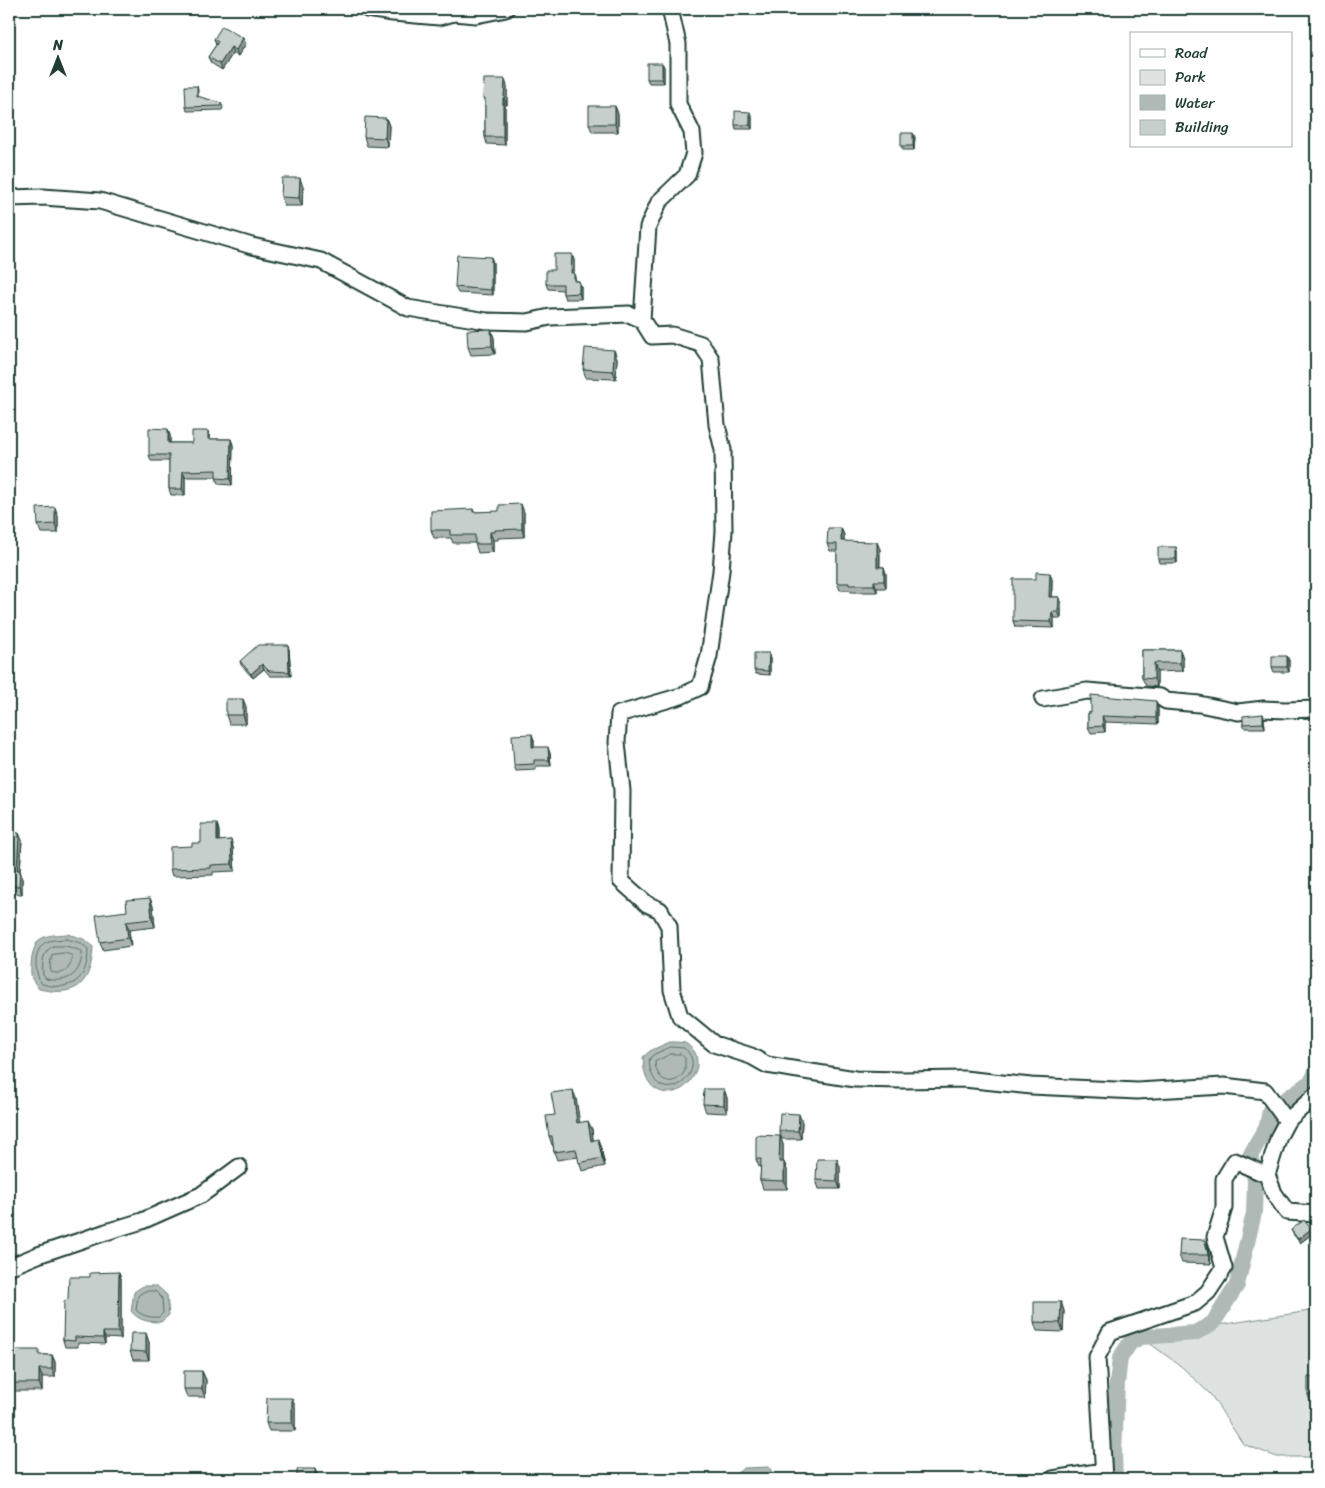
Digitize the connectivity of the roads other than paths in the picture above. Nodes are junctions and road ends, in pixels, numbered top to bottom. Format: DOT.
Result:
graph roads {
  1 [pos="367,9"];
  2 [pos="506,9"];
  3 [pos="670,9"];
  4 [pos="9,198"];
  5 [pos="642,320"];
  6 [pos="1042,699"];
  7 [pos="1316,709"];
  8 [pos="1316,1095"];
  9 [pos="1287,1121"];
  10 [pos="239,1167"];
  11 [pos="1267,1175"];
  12 [pos="1316,1214"];
  13 [pos="9,1267"];
  14 [pos="1103,1475"];
  15 [pos="1053,1479"];
  1 -- 2 [label="street"];
  3 -- 5 [label="street"];
  4 -- 5 [label="street"];
  5 -- 9 [label="street"];
  6 -- 7 [label="street"];
  8 -- 9 [label="street"];
  9 -- 11 [label="street"];
  10 -- 13 [label="street"];
  11 -- 12 [label="street"];
  11 -- 14 [label="street"];
  14 -- 15 [label="street"];
}
